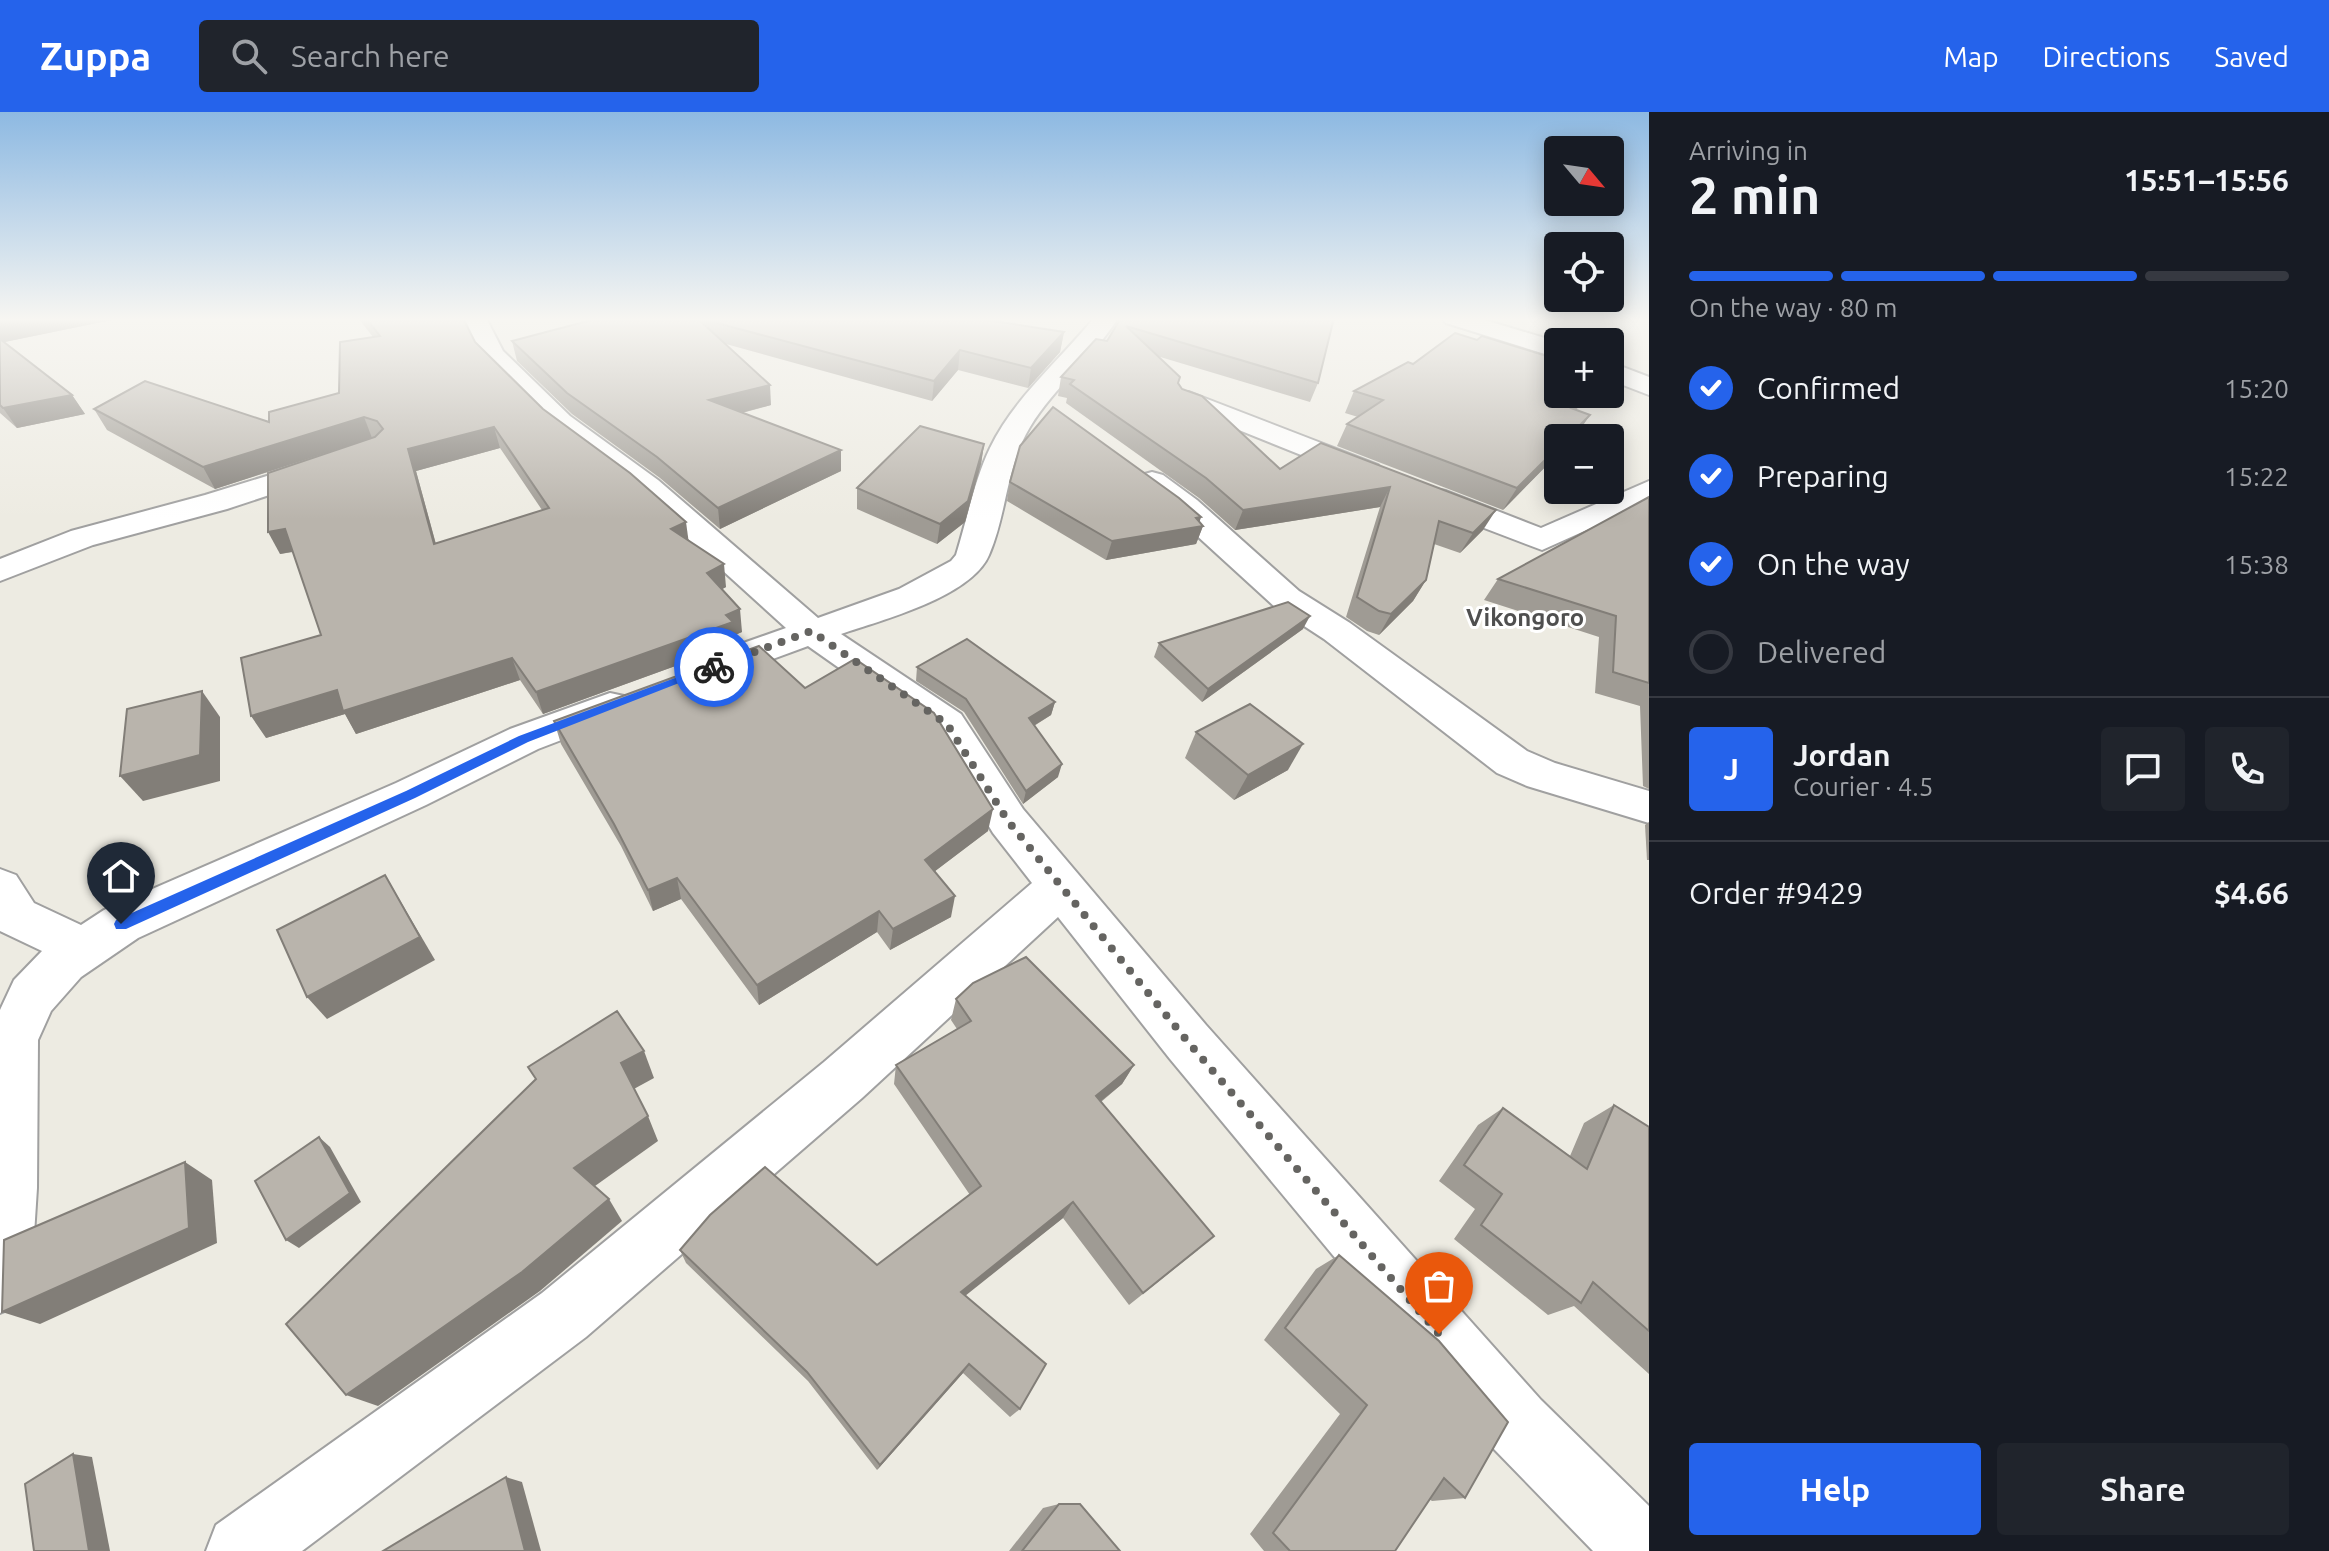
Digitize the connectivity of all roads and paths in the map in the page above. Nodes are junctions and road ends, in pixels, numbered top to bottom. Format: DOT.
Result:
graph roads {
  1 [pos="523,385"];
  2 [pos="1060,385"];
  3 [pos="1189,400"];
  4 [pos="358,455"];
  5 [pos="1124,460"];
  6 [pos="1649,490"];
  7 [pos="0,571"];
  8 [pos="811,631"];
  9 [pos="1649,807"];
  10 [pos="1061,886"];
  11 [pos="0,888"];
  12 [pos="83,948"];
  13 [pos="6,1045"];
  14 [pos="0,1282"];
  15 [pos="242,1551"];
  16 [pos="1643,1551"];
  1 -- 8 [label="street"];
  2 -- 8 [label="street"];
  3 -- 6 [label="street"];
  4 -- 7 [label="street"];
  5 -- 9 [label="street"];
  8 -- 10 [label="street"];
  8 -- 12 [label="street"];
  10 -- 15 [label="street"];
  10 -- 16 [label="street"];
  11 -- 12 [label="street"];
  12 -- 13 [label="street"];
  13 -- 14 [label="street"];
}
